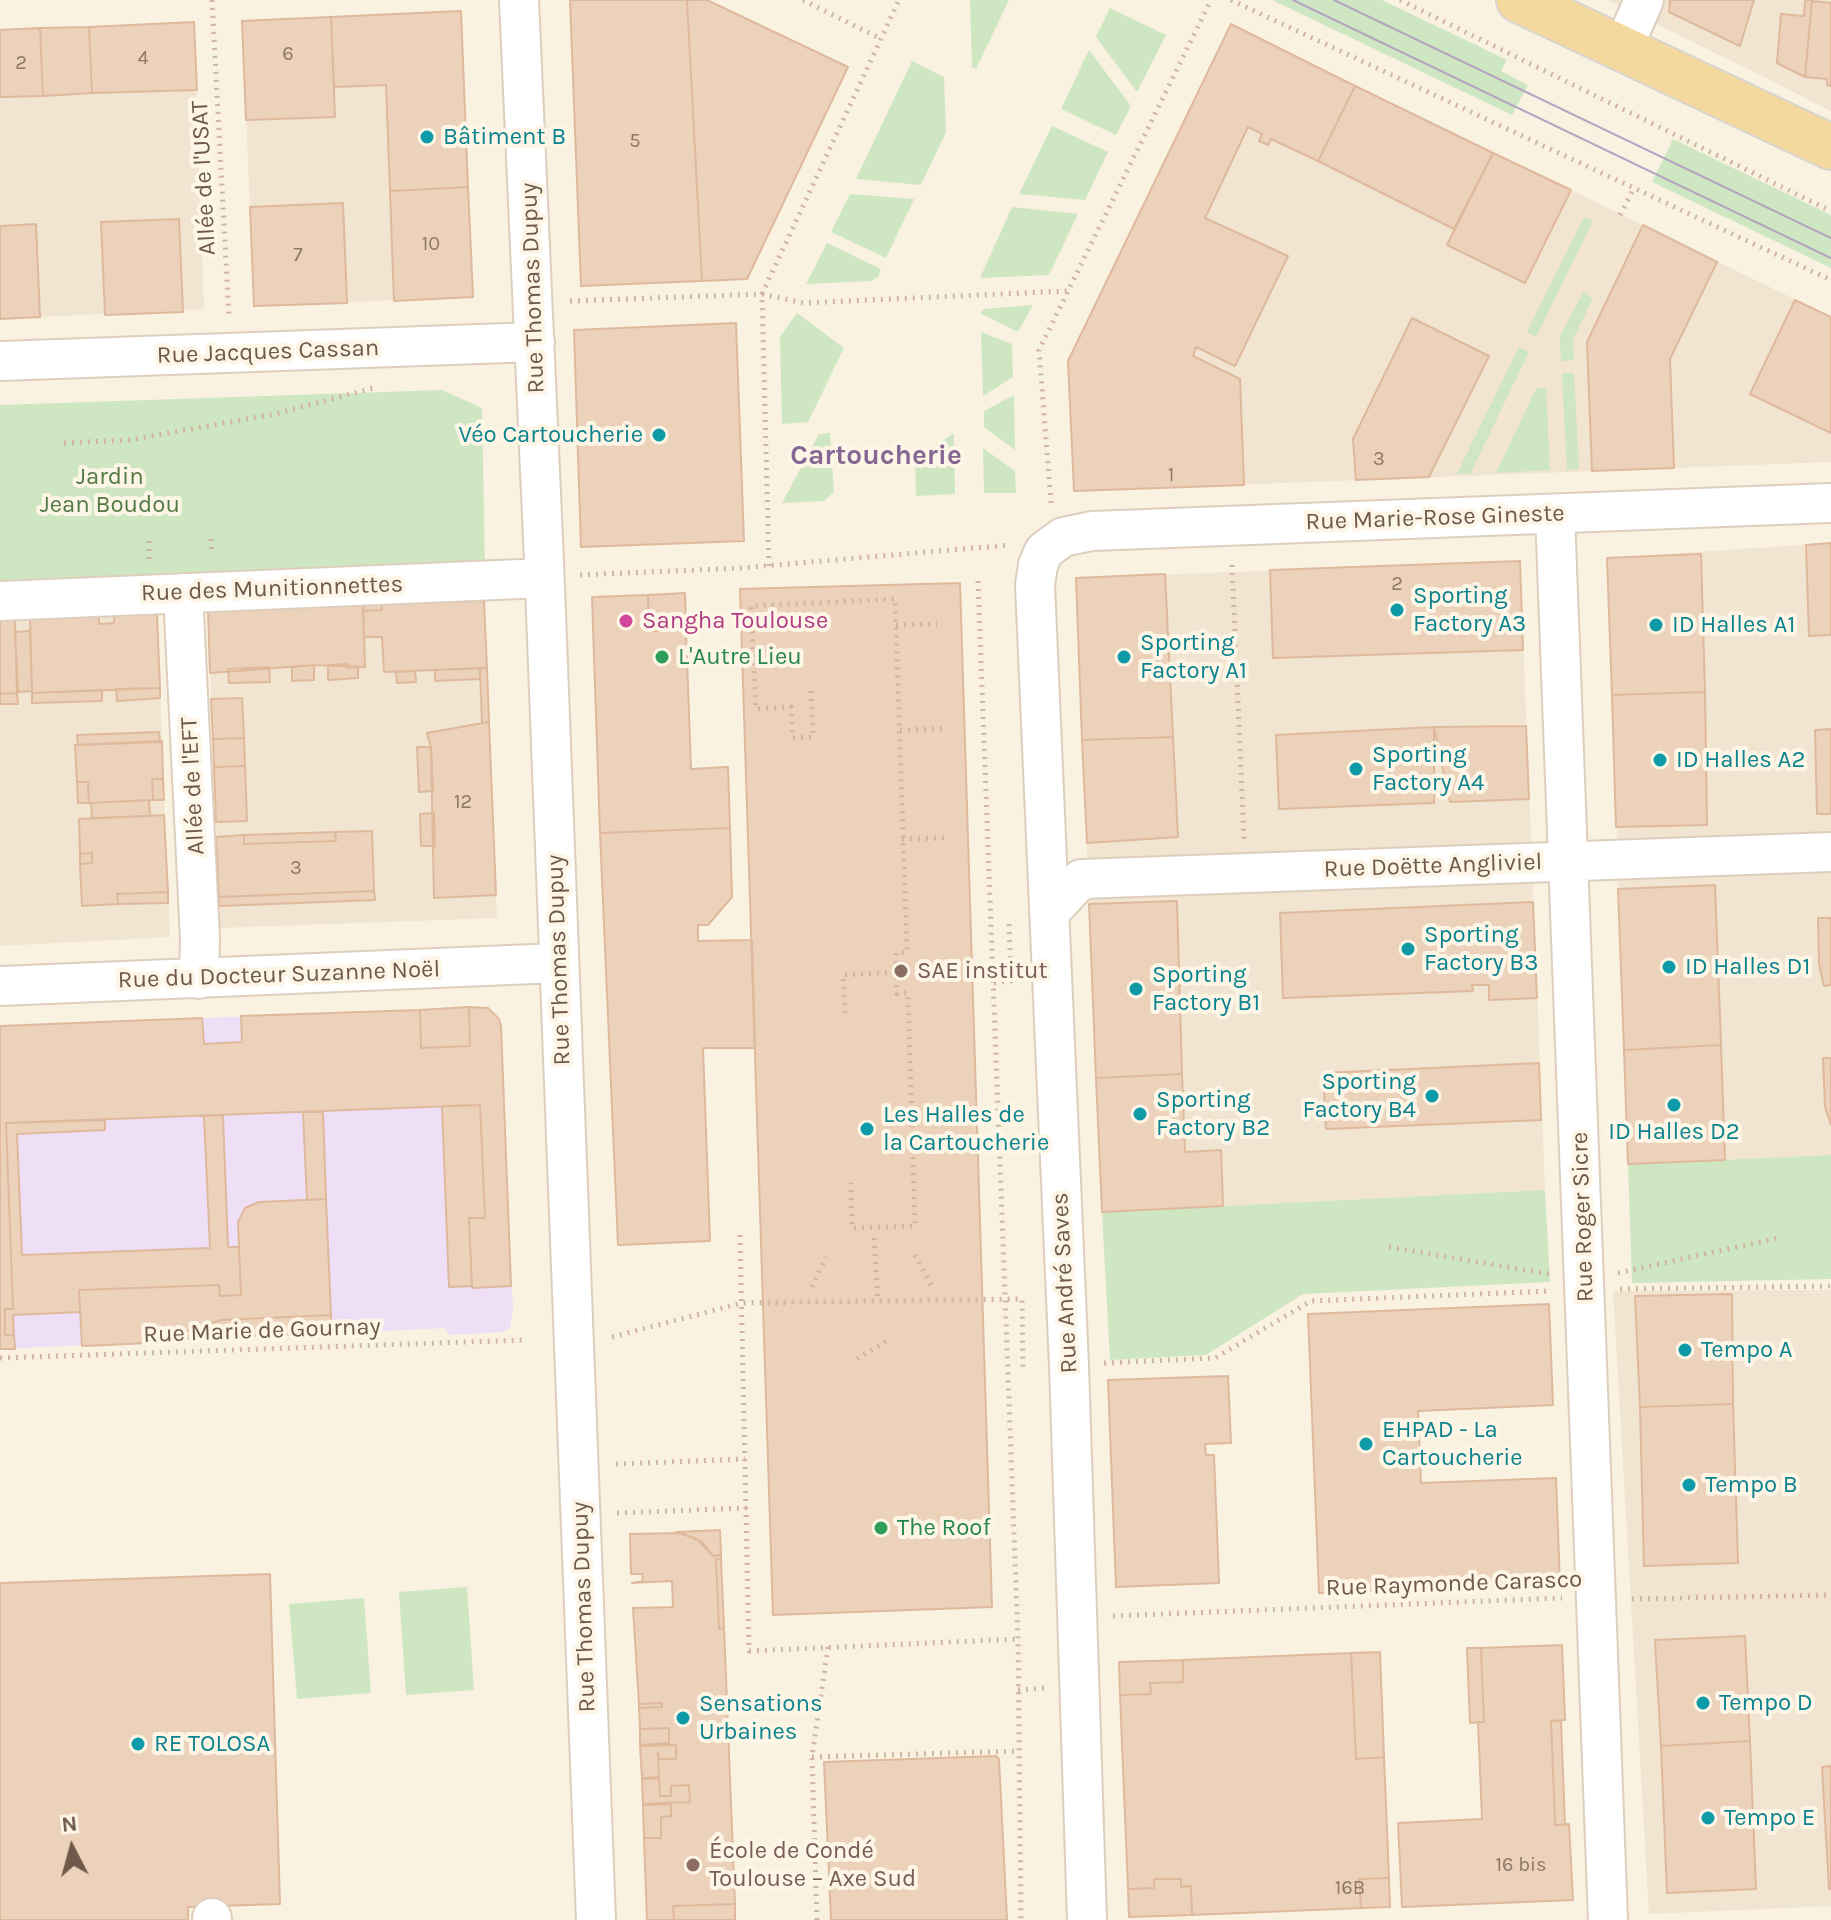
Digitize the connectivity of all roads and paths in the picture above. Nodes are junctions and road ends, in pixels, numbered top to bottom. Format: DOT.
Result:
graph roads {
  1 [pos="212,0"];
  2 [pos="519,0"];
  3 [pos="803,0"];
  4 [pos="899,0"];
  5 [pos="1211,0"];
  6 [pos="1231,0"];
  7 [pos="1400,0"];
  8 [pos="1519,0"];
  9 [pos="1644,0"];
  10 [pos="881,39"];
  11 [pos="1623,48"];
  12 [pos="1831,147"];
  13 [pos="1634,188"];
  14 [pos="1831,211"];
  15 [pos="1620,215"];
  16 [pos="1831,280"];
  17 [pos="1068,291"];
  18 [pos="762,294"];
  19 [pos="561,302"];
  20 [pos="535,342"];
  21 [pos="231,354"];
  22 [pos="0,361"];
  23 [pos="387,384"];
  24 [pos="64,443"];
  25 [pos="1831,503"];
  26 [pos="1052,506"];
  27 [pos="1555,514"];
  28 [pos="1032,548"];
  29 [pos="1232,565"];
  30 [pos="769,566"];
  31 [pos="544,578"];
  32 [pos="978,581"];
  33 [pos="183,593"];
  34 [pos="0,601"];
  35 [pos="937,624"];
  36 [pos="896,625"];
  37 [pos="811,691"];
  38 [pos="942,729"];
  39 [pos="900,730"];
  40 [pos="945,838"];
  41 [pos="902,839"];
  42 [pos="1831,852"];
  43 [pos="1569,861"];
  44 [pos="1246,873"];
  45 [pos="1049,913"];
  46 [pos="558,963"];
  47 [pos="897,972"];
  48 [pos="199,979"];
  49 [pos="0,986"];
  50 [pos="845,1013"];
  51 [pos="851,1183"];
  52 [pos="740,1235"];
  53 [pos="874,1238"];
  54 [pos="915,1255"];
  55 [pos="826,1257"];
  56 [pos="931,1285"];
  57 [pos="1831,1286"];
  58 [pos="812,1287"];
  59 [pos="1586,1290"];
  60 [pos="1006,1298"];
  61 [pos="878,1300"];
  62 [pos="742,1303"];
  63 [pos="612,1337"];
  64 [pos="525,1340"];
  65 [pos="888,1340"];
  66 [pos="0,1358"];
  67 [pos="857,1359"];
  68 [pos="1100,1364"];
  69 [pos="1023,1368"];
  70 [pos="745,1459"];
  71 [pos="616,1464"];
  72 [pos="747,1508"];
  73 [pos="617,1513"];
  74 [pos="1831,1595"];
  75 [pos="1597,1596"];
  76 [pos="1078,1617"];
  77 [pos="1018,1639"];
  78 [pos="828,1647"];
  79 [pos="1019,1751"];
  80 [pos="812,1757"];
  81 [pos="596,1920"];
  82 [pos="817,1920"];
  83 [pos="1021,1920"];
  84 [pos="1087,1920"];
  85 [pos="1608,1920"];
  1 -- 21 [label="path, Allée de l'USAT"];
  2 -- 20 [label="street, Rue Thomas Dupuy"];
  3 -- 10 [label="path"];
  4 -- 10 [label="path"];
  5 -- 17 [label="path"];
  6 -- 13 [label="path"];
  7 -- 14 [label="path"];
  8 -- 11 [label="main road"];
  9 -- 11 [label="street"];
  10 -- 18 [label="path"];
  11 -- 12 [label="main road"];
  13 -- 15 [label="path"];
  13 -- 16 [label="path"];
  17 -- 18 [label="path"];
  17 -- 26 [label="path"];
  18 -- 19 [label="path"];
  18 -- 30 [label="path"];
  20 -- 21 [label="street, Rue Jacques Cassan"];
  20 -- 31 [label="street, Rue Thomas Dupuy"];
  21 -- 22 [label="street, Rue Jacques Cassan"];
  23 -- 24 [label="path"];
  25 -- 27 [label="street, Rue Marie-Rose Gineste"];
  27 -- 28 [label="street, Rue Marie-Rose Gineste"];
  27 -- 43 [label="street, Rue Roger Sicre"];
  28 -- 30 [label="path"];
  28 -- 45 [label="street, Rue André Saves"];
  29 -- 44 [label="path"];
  30 -- 31 [label="path"];
  31 -- 33 [label="street, Rue des Munitionnettes"];
  31 -- 46 [label="street, Rue Thomas Dupuy"];
  32 -- 60 [label="path"];
  33 -- 34 [label="street, Rue des Munitionnettes"];
  33 -- 48 [label="street, Allée de l'EFT"];
  35 -- 36 [label="path"];
  36 -- 37 [label="path"];
  36 -- 39 [label="path"];
  38 -- 39 [label="path"];
  39 -- 41 [label="path"];
  40 -- 41 [label="path"];
  41 -- 47 [label="path"];
  42 -- 43 [label="street, Rue Doëtte Angliviel"];
  43 -- 44 [label="street, Rue Doëtte Angliviel"];
  43 -- 59 [label="street, Rue Roger Sicre"];
  44 -- 45 [label="street, Rue Doëtte Angliviel"];
  45 -- 76 [label="street, Rue André Saves"];
  46 -- 48 [label="street, Rue du Docteur Suzanne Noël"];
  46 -- 81 [label="street, Rue Thomas Dupuy"];
  47 -- 50 [label="path"];
  47 -- 51 [label="path"];
  48 -- 49 [label="street, Rue du Docteur Suzanne Noël"];
  52 -- 62 [label="path"];
  53 -- 61 [label="path"];
  54 -- 56 [label="path"];
  55 -- 58 [label="path"];
  57 -- 59 [label="path"];
  59 -- 68 [label="path"];
  59 -- 75 [label="street, Rue Roger Sicre"];
  60 -- 61 [label="path"];
  60 -- 69 [label="path"];
  60 -- 77 [label="path"];
  61 -- 62 [label="path"];
  62 -- 63 [label="path"];
  62 -- 70 [label="path"];
  64 -- 66 [label="path, Rue Marie de Gournay"];
  65 -- 67 [label="path"];
  70 -- 71 [label="path"];
  70 -- 72 [label="path"];
  72 -- 73 [label="path"];
  72 -- 78 [label="path"];
  74 -- 75 [label="path, Rue Raymonde Carasco"];
  75 -- 76 [label="path, Rue Raymonde Carasco"];
  75 -- 85 [label="street, Rue Roger Sicre"];
  76 -- 84 [label="street, Rue André Saves"];
  77 -- 78 [label="path"];
  77 -- 79 [label="path"];
  78 -- 80 [label="path"];
  79 -- 80 [label="path"];
  79 -- 83 [label="path"];
  80 -- 82 [label="path"];
}
